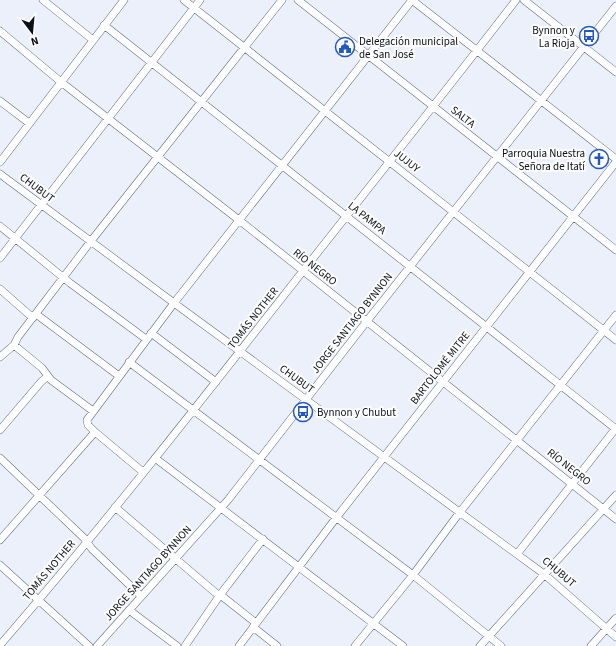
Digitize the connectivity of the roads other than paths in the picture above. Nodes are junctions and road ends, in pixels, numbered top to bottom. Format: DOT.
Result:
graph roads {
  1 [pos="43,0"];
  2 [pos="124,0"];
  3 [pos="184,0"];
  4 [pos="200,0"];
  5 [pos="282,0"];
  6 [pos="298,0"];
  7 [pos="412,0"];
  8 [pos="516,0"];
  9 [pos="524,0"];
  10 [pos="616,6"];
  11 [pos="194,8"];
  12 [pos="104,25"];
  13 [pos="0,31"];
  14 [pos="93,40"];
  15 [pos="244,47"];
  16 [pos="584,47"];
  17 [pos="476,51"];
  18 [pos="368,55"];
  19 [pos="150,62"];
  20 [pos="616,72"];
  21 [pos="61,82"];
  22 [pos="0,101"];
  23 [pos="202,102"];
  24 [pos="541,102"];
  25 [pos="432,106"];
  26 [pos="325,110"];
  27 [pos="107,118"];
  28 [pos="29,123"];
  29 [pos="497,156"];
  30 [pos="158,158"];
  31 [pos="616,160"];
  32 [pos="389,161"];
  33 [pos="0,162"];
  34 [pos="282,166"];
  35 [pos="0,174"];
  36 [pos="40,204"];
  37 [pos="454,212"];
  38 [pos="346,216"];
  39 [pos="573,216"];
  40 [pos="239,220"];
  41 [pos="0,226"];
  42 [pos="15,239"];
  43 [pos="91,242"];
  44 [pos="616,250"];
  45 [pos="0,258"];
  46 [pos="411,266"];
  47 [pos="303,271"];
  48 [pos="529,272"];
  49 [pos="64,278"];
  50 [pos="0,289"];
  51 [pos="174,303"];
  52 [pos="616,315"];
  53 [pos="34,316"];
  54 [pos="367,322"];
  55 [pos="486,326"];
  56 [pos="604,330"];
  57 [pos="151,333"];
  58 [pos="146,339"];
  59 [pos="616,340"];
  60 [pos="14,345"];
  61 [pos="241,352"];
  62 [pos="0,355"];
  63 [pos="129,362"];
  64 [pos="48,376"];
  65 [pos="119,376"];
  66 [pos="216,382"];
  67 [pos="442,382"];
  68 [pos="560,385"];
  69 [pos="306,399"];
  70 [pos="194,410"];
  71 [pos="93,411"];
  72 [pos="616,428"];
  73 [pos="0,430"];
  74 [pos="95,432"];
  75 [pos="517,440"];
  76 [pos="384,456"];
  77 [pos="0,458"];
  78 [pos="155,458"];
  79 [pos="260,460"];
  80 [pos="143,472"];
  81 [pos="573,484"];
  82 [pos="616,495"];
  83 [pos="39,496"];
  84 [pos="115,507"];
  85 [pos="221,508"];
  86 [pos="604,508"];
  87 [pos="460,512"];
  88 [pos="336,518"];
  89 [pos="616,519"];
  90 [pos="263,539"];
  91 [pos="0,540"];
  92 [pos="87,542"];
  93 [pos="517,554"];
  94 [pos="175,558"];
  95 [pos="0,565"];
  96 [pos="299,566"];
  97 [pos="544,574"];
  98 [pos="413,575"];
  99 [pos="220,595"];
  100 [pos="141,596"];
  101 [pos="39,600"];
  102 [pos="130,610"];
  103 [pos="616,618"];
  104 [pos="373,623"];
  105 [pos="255,625"];
  106 [pos="607,628"];
  107 [pos="489,636"];
  108 [pos="616,637"];
  109 [pos="0,645"];
  110 [pos="89,646"];
  111 [pos="97,646"];
  112 [pos="177,646"];
  113 [pos="185,646"];
  114 [pos="239,646"];
  115 [pos="277,646"];
  116 [pos="355,646"];
  117 [pos="403,646"];
  118 [pos="480,646"];
  119 [pos="501,646"];
  120 [pos="591,646"];
  1 -- 14 [label="street"];
  2 -- 12 [label="street"];
  3 -- 11 [label="street, JUJUY"];
  4 -- 11 [label="street"];
  5 -- 15 [label="street"];
  6 -- 18 [label="street, SALTA"];
  7 -- 17 [label="street"];
  7 -- 18 [label="street"];
  8 -- 17 [label="street, TOMÁS NOTHER"];
  9 -- 16 [label="street"];
  10 -- 16 [label="street, JORGE SANTIAGO BYNNON"];
  11 -- 15 [label="street, JUJUY"];
  11 -- 19 [label="street"];
  12 -- 14 [label="street"];
  12 -- 19 [label="street, LA PAMPA"];
  13 -- 21 [label="street, RÍO NEGRO"];
  14 -- 21 [label="street"];
  15 -- 23 [label="street"];
  15 -- 26 [label="street, JUJUY"];
  16 -- 20 [label="street"];
  16 -- 24 [label="street, JORGE SANTIAGO BYNNON"];
  17 -- 24 [label="street"];
  17 -- 25 [label="street, TOMÁS NOTHER"];
  18 -- 25 [label="street, SALTA"];
  18 -- 26 [label="street"];
  19 -- 23 [label="street, LA PAMPA"];
  19 -- 27 [label="street"];
  21 -- 27 [label="street, RÍO NEGRO"];
  21 -- 28 [label="street"];
  22 -- 28 [label="street"];
  23 -- 30 [label="street"];
  23 -- 34 [label="street, LA PAMPA"];
  24 -- 29 [label="street, JORGE SANTIAGO BYNNON"];
  24 -- 31 [label="street"];
  25 -- 29 [label="street, SALTA"];
  25 -- 32 [label="street, TOMÁS NOTHER"];
  26 -- 32 [label="street, JUJUY"];
  26 -- 34 [label="street"];
  27 -- 30 [label="street, RÍO NEGRO"];
  27 -- 36 [label="street"];
  28 -- 33 [label="street"];
  29 -- 37 [label="street, JORGE SANTIAGO BYNNON"];
  29 -- 39 [label="street, SALTA"];
  30 -- 40 [label="street, RÍO NEGRO"];
  30 -- 43 [label="street"];
  31 -- 39 [label="street, BARTOLOMÉ MITRE"];
  32 -- 37 [label="street, JUJUY"];
  32 -- 38 [label="street, TOMÁS NOTHER"];
  34 -- 38 [label="street, LA PAMPA"];
  34 -- 40 [label="street"];
  35 -- 36 [label="street, CHUBUT"];
  36 -- 42 [label="street"];
  36 -- 43 [label="street, CHUBUT"];
  37 -- 46 [label="street, JORGE SANTIAGO BYNNON"];
  37 -- 48 [label="street, JUJUY"];
  38 -- 46 [label="street, LA PAMPA"];
  38 -- 47 [label="street, TOMÁS NOTHER"];
  39 -- 44 [label="street, SALTA"];
  39 -- 48 [label="street, BARTOLOMÉ MITRE"];
  40 -- 47 [label="street, RÍO NEGRO"];
  40 -- 51 [label="street"];
  41 -- 42 [label="street"];
  42 -- 45 [label="street"];
  42 -- 49 [label="street"];
  43 -- 49 [label="street"];
  43 -- 51 [label="street, CHUBUT"];
  46 -- 54 [label="street, JORGE SANTIAGO BYNNON"];
  46 -- 55 [label="street, LA PAMPA"];
  47 -- 54 [label="street, RÍO NEGRO"];
  47 -- 61 [label="street, TOMÁS NOTHER"];
  48 -- 55 [label="street, BARTOLOMÉ MITRE"];
  48 -- 56 [label="street, JUJUY"];
  49 -- 53 [label="street"];
  49 -- 58 [label="street"];
  50 -- 53 [label="street"];
  51 -- 57 [label="street"];
  51 -- 61 [label="street, CHUBUT"];
  52 -- 56 [label="street"];
  53 -- 60 [label="street"];
  53 -- 65 [label="street"];
  54 -- 67 [label="street, RÍO NEGRO"];
  54 -- 69 [label="street, JORGE SANTIAGO BYNNON"];
  55 -- 67 [label="street, BARTOLOMÉ MITRE"];
  55 -- 68 [label="street, LA PAMPA"];
  56 -- 59 [label="street, JUJUY"];
  56 -- 68 [label="street"];
  57 -- 58 [label="street"];
  57 -- 66 [label="street"];
  58 -- 63 [label="street"];
  60 -- 62 [label="street"];
  60 -- 64 [label="street"];
  61 -- 66 [label="street, TOMÁS NOTHER"];
  61 -- 69 [label="street, CHUBUT"];
  63 -- 65 [label="street"];
  63 -- 70 [label="street"];
  64 -- 71 [label="street"];
  64 -- 73 [label="street"];
  65 -- 71 [label="street"];
  66 -- 70 [label="street, TOMÁS NOTHER"];
  67 -- 75 [label="street, RÍO NEGRO"];
  67 -- 76 [label="street, BARTOLOMÉ MITRE"];
  68 -- 72 [label="street, LA PAMPA"];
  68 -- 75 [label="street"];
  69 -- 76 [label="street, CHUBUT"];
  69 -- 79 [label="street, JORGE SANTIAGO BYNNON"];
  70 -- 78 [label="street, TOMÁS NOTHER"];
  70 -- 79 [label="street"];
  71 -- 74 [label="street"];
  72 -- 81 [label="street"];
  74 -- 80 [label="street"];
  74 -- 83 [label="street"];
  75 -- 81 [label="street, RÍO NEGRO"];
  75 -- 87 [label="street"];
  76 -- 87 [label="street, CHUBUT"];
  76 -- 88 [label="street, BARTOLOMÉ MITRE"];
  77 -- 83 [label="street"];
  78 -- 80 [label="street, TOMÁS NOTHER"];
  78 -- 85 [label="street"];
  79 -- 85 [label="street, JORGE SANTIAGO BYNNON"];
  79 -- 88 [label="street"];
  80 -- 84 [label="street, TOMÁS NOTHER"];
  81 -- 86 [label="street, RÍO NEGRO"];
  81 -- 93 [label="street"];
  82 -- 86 [label="street"];
  83 -- 91 [label="street"];
  83 -- 92 [label="street"];
  84 -- 92 [label="street, TOMÁS NOTHER"];
  84 -- 94 [label="street"];
  85 -- 90 [label="street"];
  85 -- 94 [label="street, JORGE SANTIAGO BYNNON"];
  86 -- 89 [label="street, RÍO NEGRO"];
  86 -- 97 [label="street"];
  87 -- 93 [label="street, CHUBUT"];
  87 -- 98 [label="street"];
  88 -- 96 [label="street, BARTOLOMÉ MITRE"];
  88 -- 98 [label="street"];
  90 -- 96 [label="street"];
  90 -- 99 [label="street"];
  92 -- 100 [label="street"];
  92 -- 101 [label="street, TOMÁS NOTHER"];
  93 -- 97 [label="street, CHUBUT"];
  94 -- 99 [label="street"];
  94 -- 100 [label="street, JORGE SANTIAGO BYNNON"];
  95 -- 101 [label="street"];
  96 -- 104 [label="street"];
  96 -- 105 [label="street, BARTOLOMÉ MITRE"];
  97 -- 106 [label="street, CHUBUT"];
  97 -- 107 [label="street"];
  98 -- 104 [label="street"];
  98 -- 107 [label="street"];
  99 -- 105 [label="street"];
  99 -- 113 [label="street"];
  100 -- 102 [label="street, JORGE SANTIAGO BYNNON"];
  101 -- 109 [label="street, TOMÁS NOTHER"];
  101 -- 110 [label="street"];
  102 -- 111 [label="street, JORGE SANTIAGO BYNNON"];
  102 -- 112 [label="street"];
  103 -- 106 [label="street"];
  104 -- 116 [label="street"];
  104 -- 117 [label="street"];
  105 -- 114 [label="street, BARTOLOMÉ MITRE"];
  105 -- 115 [label="street"];
  106 -- 108 [label="street, CHUBUT"];
  106 -- 120 [label="street"];
  107 -- 118 [label="street"];
  107 -- 119 [label="street"];
}
